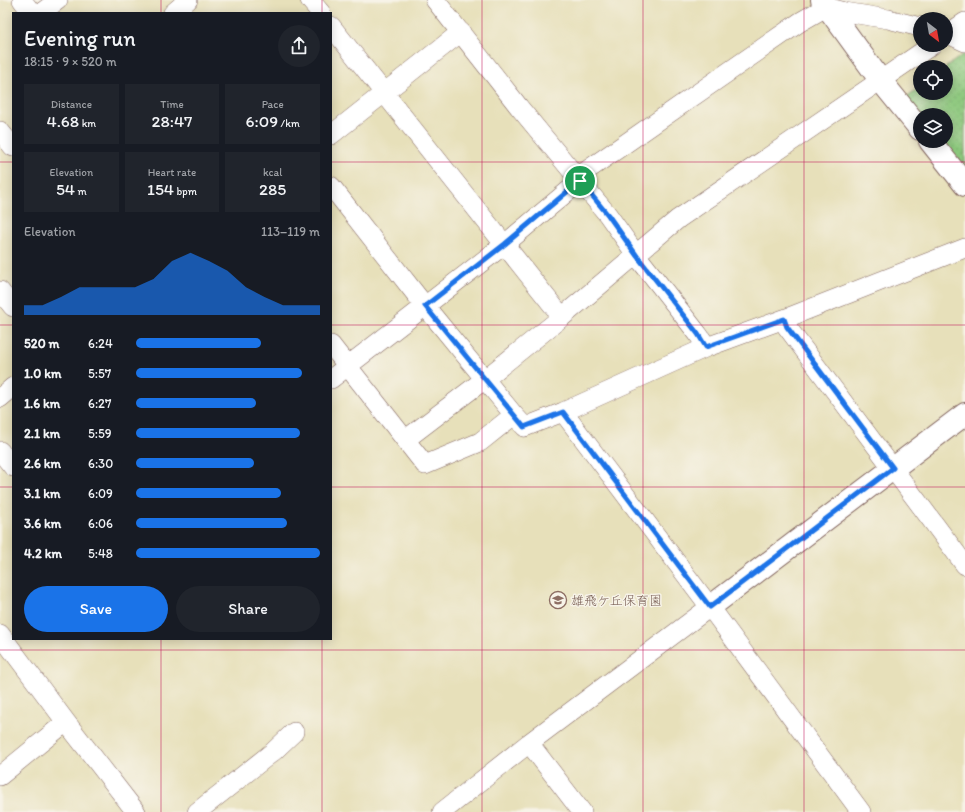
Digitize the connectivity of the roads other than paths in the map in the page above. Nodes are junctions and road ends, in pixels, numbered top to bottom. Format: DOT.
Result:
graph roads {
  1 [pos="22,0"];
  2 [pos="58,0"];
  3 [pos="310,0"];
  4 [pos="435,0"];
  5 [pos="824,3"];
  6 [pos="31,12"];
  7 [pos="42,12"];
  8 [pos="320,12"];
  9 [pos="965,22"];
  10 [pos="913,25"];
  11 [pos="332,27"];
  12 [pos="953,30"];
  13 [pos="461,32"];
  14 [pos="953,37"];
  15 [pos="965,42"];
  16 [pos="922,52"];
  17 [pos="881,81"];
  18 [pos="385,92"];
  19 [pos="913,120"];
  20 [pos="332,134"];
  21 [pos="936,148"];
  22 [pos="580,181"];
  23 [pos="965,185"];
  24 [pos="332,187"];
  25 [pos="505,244"];
  26 [pos="965,248"];
  27 [pos="637,256"];
  28 [pos="0,291"];
  29 [pos="12,306"];
  30 [pos="425,306"];
  31 [pos="562,317"];
  32 [pos="784,319"];
  33 [pos="332,346"];
  34 [pos="706,347"];
  35 [pos="348,366"];
  36 [pos="332,378"];
  37 [pos="485,379"];
  38 [pos="12,388"];
  39 [pos="0,398"];
  40 [pos="563,412"];
  41 [pos="965,414"];
  42 [pos="514,415"];
  43 [pos="405,440"];
  44 [pos="0,451"];
  45 [pos="12,467"];
  46 [pos="893,468"];
  47 [pos="965,565"];
  48 [pos="710,607"];
  49 [pos="6,635"];
  50 [pos="66,722"];
  51 [pos="294,732"];
  52 [pos="530,743"];
  53 [pos="0,776"];
  54 [pos="136,812"];
  55 [pos="197,812"];
  56 [pos="442,812"];
  57 [pos="582,812"];
  58 [pos="861,812"];
  1 -- 6 [label="street"];
  2 -- 7 [label="street"];
  3 -- 8 [label="street"];
  4 -- 13 [label="street"];
  5 -- 10 [label="street"];
  5 -- 17 [label="street"];
  5 -- 22 [label="street"];
  9 -- 12 [label="street"];
  11 -- 18 [label="street"];
  13 -- 18 [label="street"];
  13 -- 22 [label="street"];
  14 -- 15 [label="street"];
  16 -- 17 [label="street"];
  17 -- 19 [label="street"];
  17 -- 27 [label="street"];
  18 -- 20 [label="street"];
  18 -- 25 [label="street"];
  21 -- 23 [label="street"];
  22 -- 25 [label="street"];
  22 -- 27 [label="street"];
  24 -- 30 [label="street"];
  25 -- 30 [label="street"];
  25 -- 31 [label="street"];
  26 -- 32 [label="street"];
  27 -- 31 [label="street"];
  27 -- 34 [label="street"];
  28 -- 29 [label="street"];
  30 -- 35 [label="street"];
  30 -- 37 [label="street"];
  31 -- 37 [label="street"];
  32 -- 34 [label="street"];
  32 -- 46 [label="street"];
  33 -- 35 [label="street"];
  34 -- 40 [label="street"];
  35 -- 36 [label="street"];
  35 -- 43 [label="street"];
  37 -- 42 [label="street"];
  37 -- 43 [label="street"];
  38 -- 39 [label="street"];
  40 -- 42 [label="street"];
  40 -- 48 [label="street"];
  41 -- 46 [label="street"];
  42 -- 43 [label="street"];
  44 -- 45 [label="street"];
  46 -- 47 [label="street"];
  46 -- 48 [label="street"];
  48 -- 52 [label="street"];
  48 -- 58 [label="street"];
  49 -- 50 [label="street"];
  50 -- 53 [label="street"];
  50 -- 54 [label="street"];
  51 -- 55 [label="street"];
  52 -- 56 [label="street"];
  52 -- 57 [label="street"];
}
